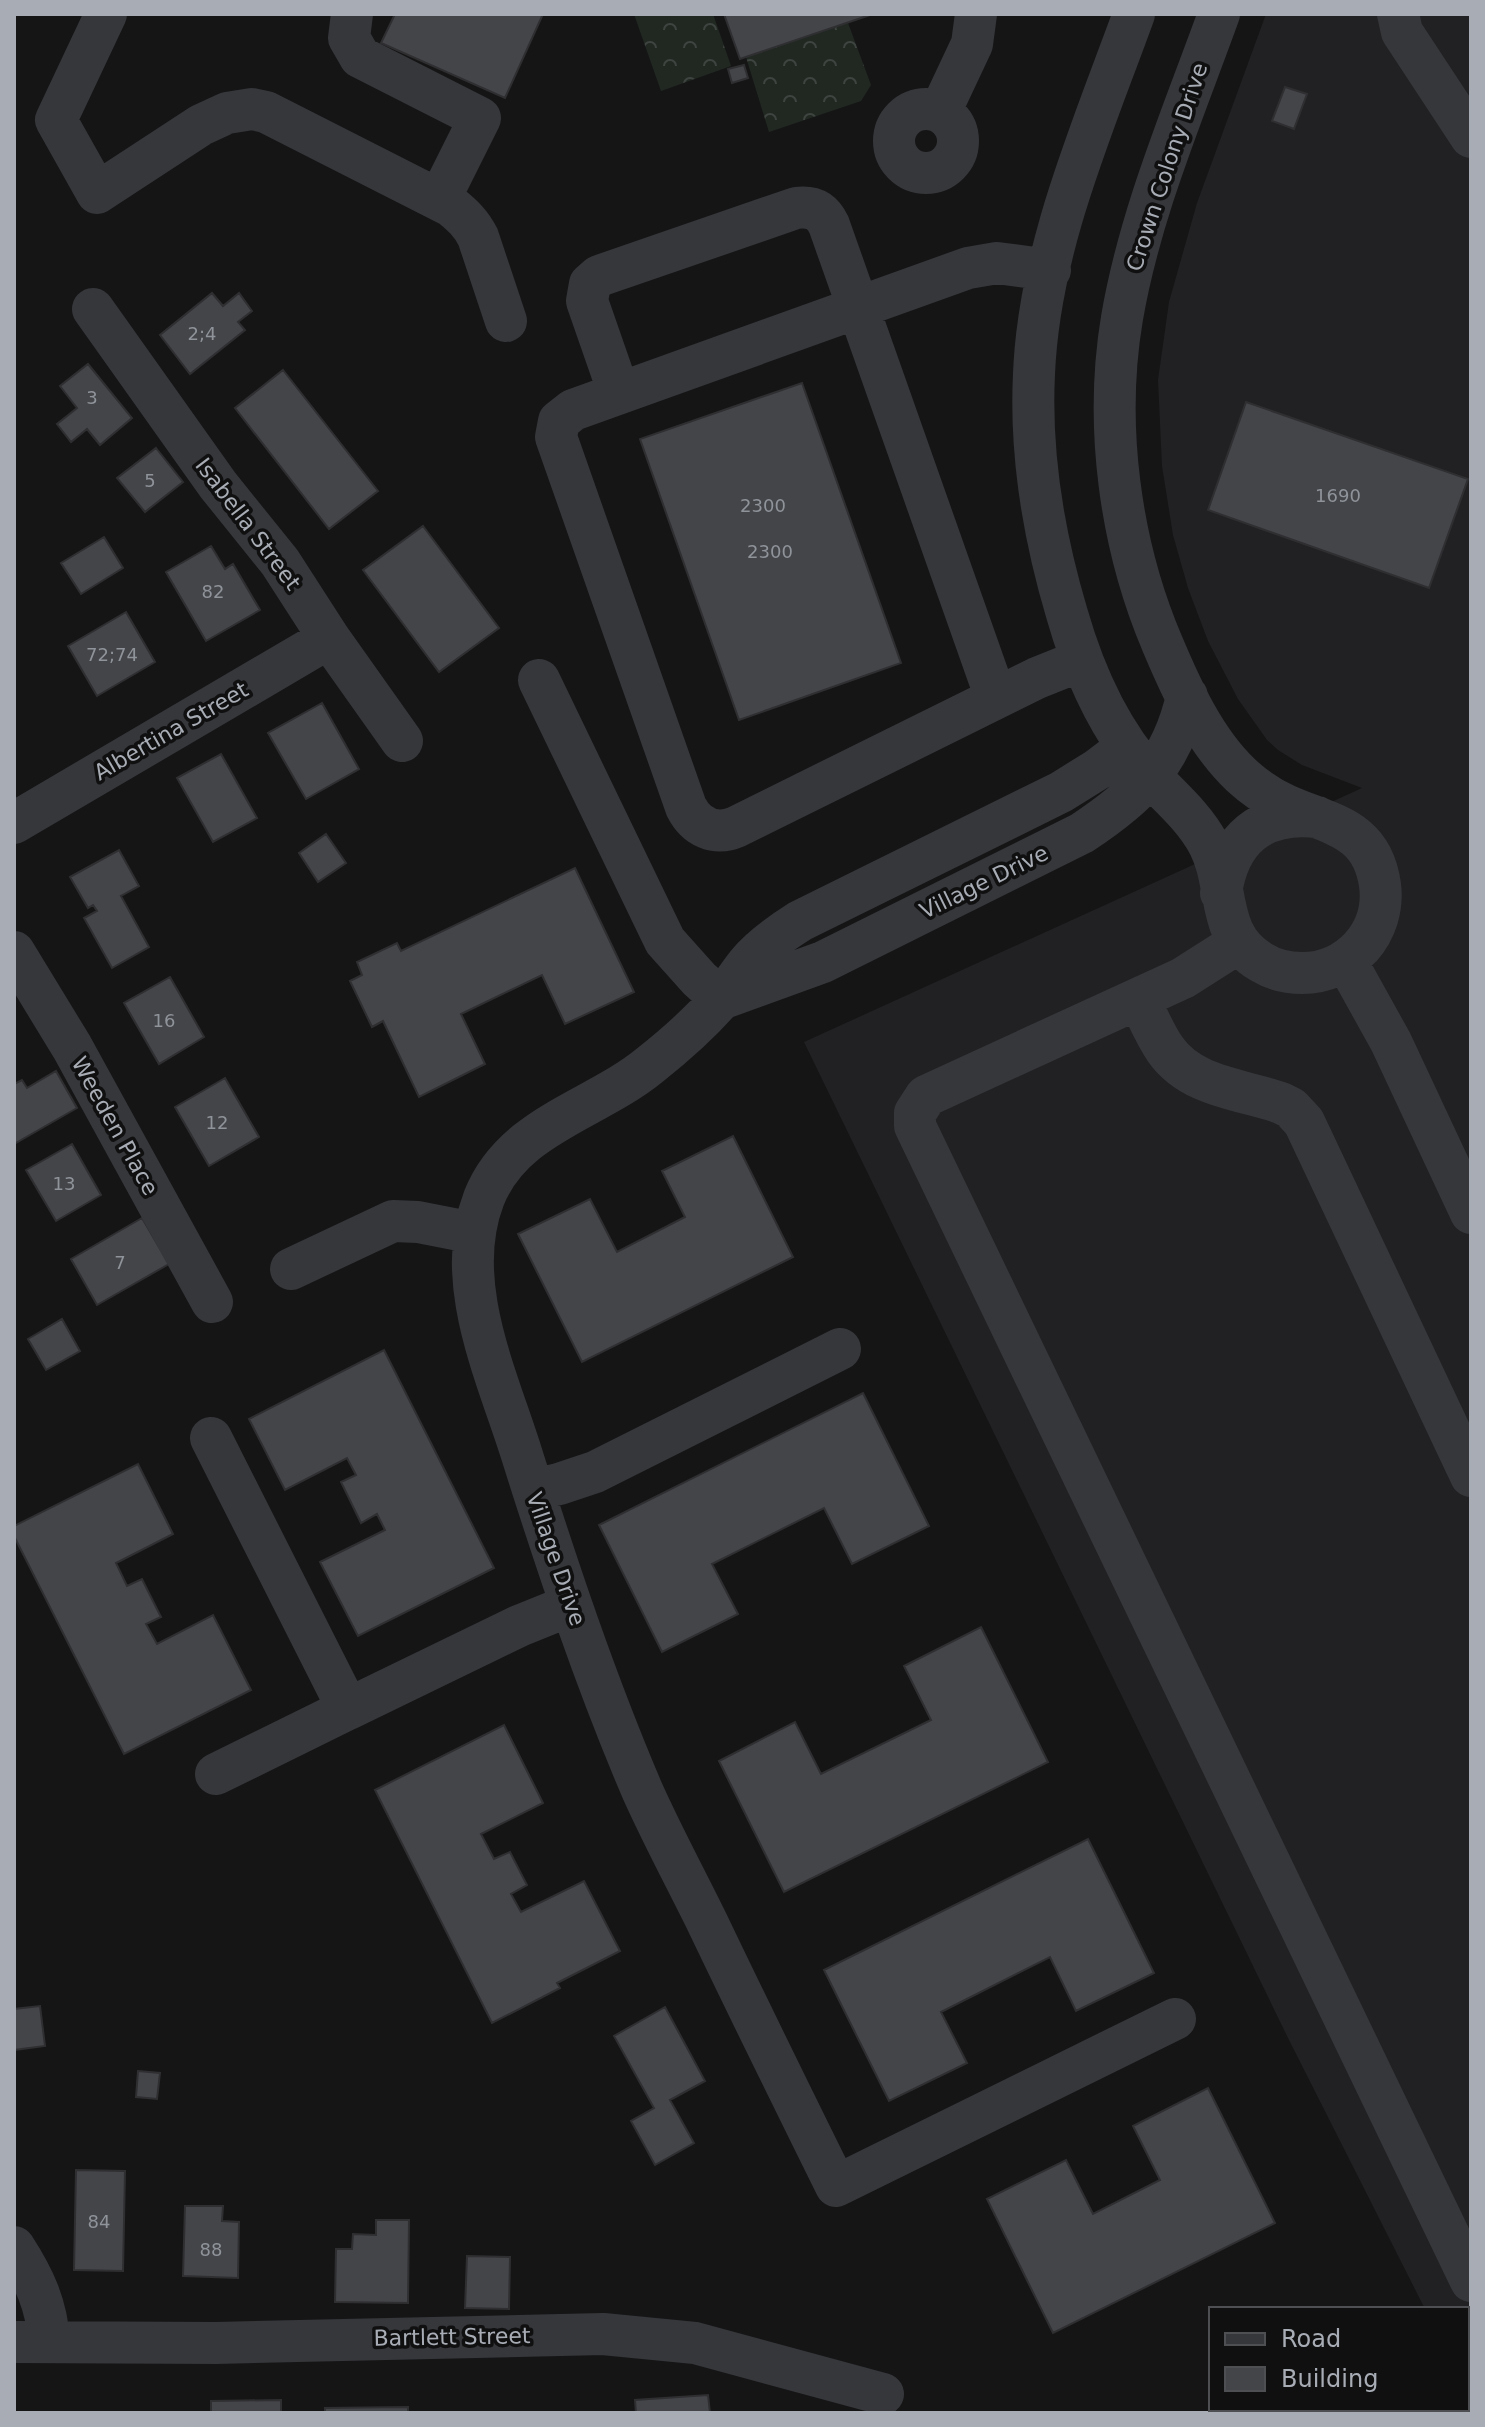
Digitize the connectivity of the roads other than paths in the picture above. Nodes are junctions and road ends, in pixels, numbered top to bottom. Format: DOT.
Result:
graph roads {
  1 [pos="106,14"];
  2 [pos="352,14"];
  3 [pos="976,14"];
  4 [pos="1134,14"];
  5 [pos="1219,14"];
  6 [pos="1398,14"];
  7 [pos="940,112"];
  8 [pos="1471,137"];
  9 [pos="439,200"];
  10 [pos="1050,270"];
  11 [pos="859,307"];
  12 [pos="93,309"];
  13 [pos="506,321"];
  14 [pos="619,393"];
  15 [pos="329,638"];
  16 [pos="1082,660"];
  17 [pos="539,680"];
  18 [pos="1187,696"];
  19 [pos="996,698"];
  20 [pos="402,741"];
  21 [pos="1139,762"];
  22 [pos="1322,817"];
  23 [pos="14,823"];
  24 [pos="1221,893"];
  25 [pos="1238,943"];
  26 [pos="14,952"];
  27 [pos="1346,961"];
  28 [pos="721,999"];
  29 [pos="1139,999"];
  30 [pos="1471,1213"];
  31 [pos="474,1233"];
  32 [pos="291,1269"];
  33 [pos="212,1302"];
  34 [pos="840,1349"];
  35 [pos="211,1438"];
  36 [pos="1471,1476"];
  37 [pos="533,1490"];
  38 [pos="571,1605"];
  39 [pos="348,1709"];
  40 [pos="216,1774"];
  41 [pos="1175,2019"];
  42 [pos="14,2247"];
  43 [pos="1471,2281"];
  44 [pos="32,2342"];
  45 [pos="883,2394"];
  1 -- 9 [label="street"];
  2 -- 9 [label="street"];
  3 -- 7 [label="street"];
  4 -- 10 [label="street"];
  5 -- 18 [label="street, Crown Colony Drive"];
  6 -- 8 [label="street"];
  9 -- 13 [label="street"];
  10 -- 11 [label="street"];
  10 -- 16 [label="street"];
  11 -- 14 [label="street"];
  11 -- 14 [label="street"];
  11 -- 19 [label="street"];
  12 -- 15 [label="street, Isabella Street"];
  14 -- 19 [label="street"];
  15 -- 20 [label="street, Isabella Street"];
  15 -- 23 [label="street, Albertina Street"];
  16 -- 19 [label="street"];
  16 -- 21 [label="street"];
  17 -- 28 [label="street"];
  18 -- 21 [label="street, Village Drive"];
  18 -- 22 [label="street, Crown Colony Drive"];
  21 -- 24 [label="street"];
  21 -- 28 [label="street, Village Drive"];
  22 -- 24 [label="street"];
  22 -- 27 [label="street, Crown Colony Drive"];
  24 -- 25 [label="street"];
  25 -- 27 [label="street"];
  25 -- 29 [label="street"];
  26 -- 33 [label="street, Weeden Place"];
  27 -- 30 [label="street"];
  28 -- 31 [label="street, Village Drive"];
  29 -- 36 [label="street"];
  29 -- 43 [label="street"];
  31 -- 32 [label="street"];
  31 -- 37 [label="street, Village Drive"];
  34 -- 37 [label="street"];
  35 -- 39 [label="street"];
  37 -- 38 [label="street, Village Drive"];
  38 -- 39 [label="street"];
  38 -- 41 [label="street, Village Drive"];
  39 -- 40 [label="street"];
  42 -- 44 [label="street"];
  44 -- 45 [label="street, Bartlett Street"];
}
